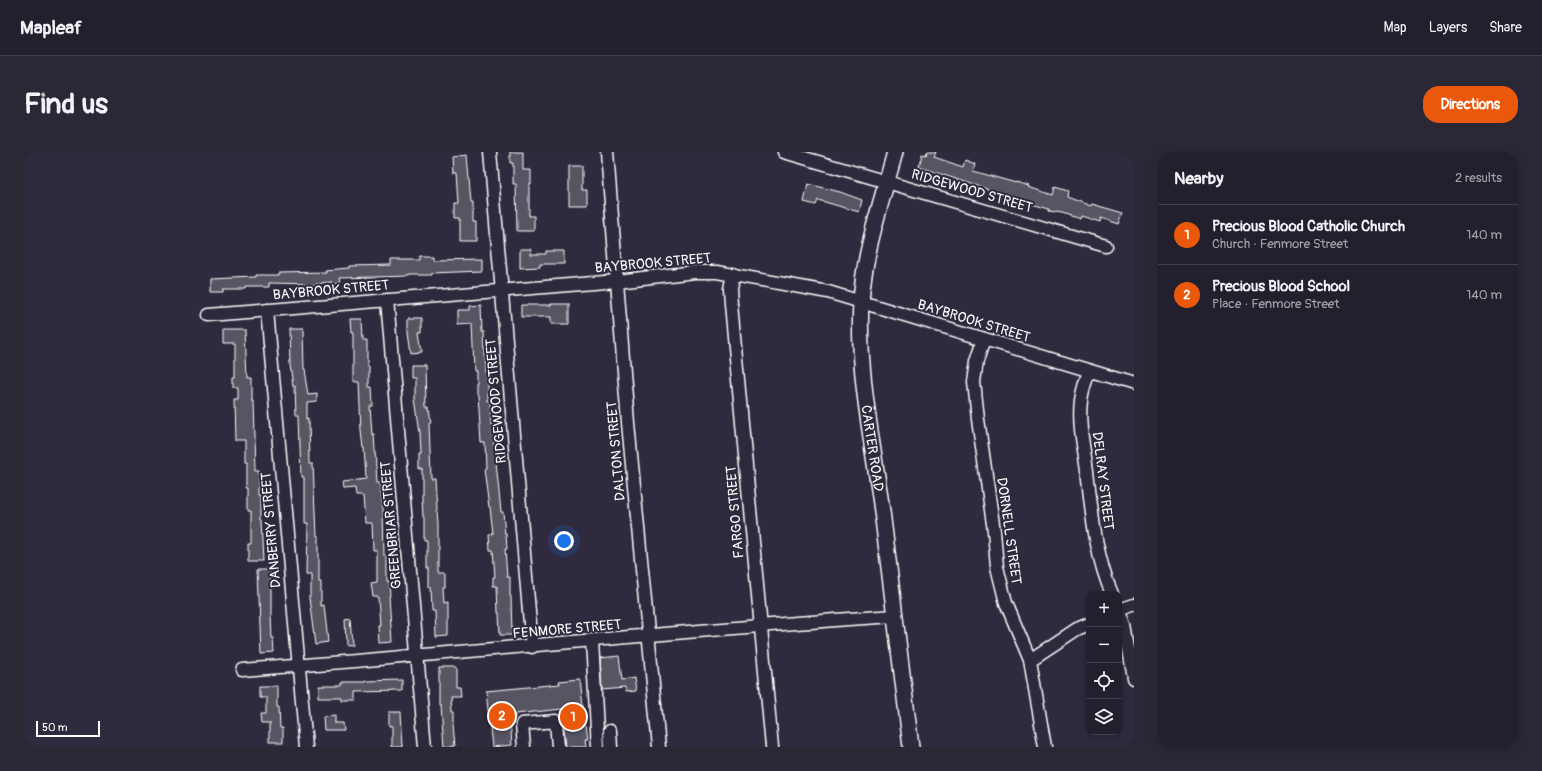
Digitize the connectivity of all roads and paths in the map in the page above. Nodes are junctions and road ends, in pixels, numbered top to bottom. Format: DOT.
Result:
graph roads {
  1 [pos="490,152"];
  2 [pos="606,152"];
  3 [pos="784,152"];
  4 [pos="895,152"];
  5 [pos="887,182"];
  6 [pos="1106,246"];
  7 [pos="733,274"];
  8 [pos="616,281"];
  9 [pos="501,290"];
  10 [pos="387,300"];
  11 [pos="861,302"];
  12 [pos="267,310"];
  13 [pos="209,315"];
  14 [pos="984,339"];
  15 [pos="1089,371"];
  16 [pos="1134,384"];
  17 [pos="1111,591"];
  18 [pos="1134,605"];
  19 [pos="1122,609"];
  20 [pos="894,616"];
  21 [pos="1122,618"];
  22 [pos="1086,625"];
  23 [pos="760,626"];
  24 [pos="649,636"];
  25 [pos="592,641"];
  26 [pos="532,647"];
  27 [pos="418,657"];
  28 [pos="1030,660"];
  29 [pos="299,666"];
  30 [pos="242,670"];
  31 [pos="1134,678"];
  32 [pos="611,738"];
  33 [pos="597,741"];
  34 [pos="306,747"];
  35 [pos="425,747"];
  36 [pos="524,747"];
  37 [pos="556,747"];
  38 [pos="659,747"];
  39 [pos="772,747"];
  40 [pos="911,747"];
  41 [pos="1045,747"];
  1 -- 9 [label="street, RIDGEWOOD STREET"];
  2 -- 8 [label="street, DALTON STREET"];
  3 -- 5 [label="street, RIDGEWOOD STREET"];
  4 -- 5 [label="main road, CARTER ROAD"];
  5 -- 6 [label="street, RIDGEWOOD STREET"];
  5 -- 11 [label="main road, CARTER ROAD"];
  7 -- 8 [label="street, BAYBROOK STREET"];
  7 -- 11 [label="street, BAYBROOK STREET"];
  7 -- 23 [label="street, FARGO STREET"];
  8 -- 9 [label="street, BAYBROOK STREET"];
  8 -- 24 [label="street, DALTON STREET"];
  9 -- 10 [label="street, BAYBROOK STREET"];
  9 -- 26 [label="street, RIDGEWOOD STREET"];
  10 -- 12 [label="street, BAYBROOK STREET"];
  10 -- 27 [label="street, GREENBRIAR STREET"];
  11 -- 14 [label="street, BAYBROOK STREET"];
  11 -- 20 [label="main road, CARTER ROAD"];
  12 -- 13 [label="street, BAYBROOK STREET"];
  12 -- 29 [label="street, DANBERRY STREET"];
  14 -- 15 [label="street, BAYBROOK STREET"];
  14 -- 28 [label="street, DORNELL STREET"];
  15 -- 16 [label="street, BAYBROOK STREET"];
  15 -- 17 [label="street, DELRAY STREET"];
  18 -- 19 [label="street"];
  20 -- 23 [label="street, FENMORE STREET"];
  20 -- 40 [label="main road, CARTER ROAD"];
  21 -- 31 [label="street"];
  22 -- 28 [label="street"];
  23 -- 24 [label="street, FENMORE STREET"];
  23 -- 39 [label="street, FARGO STREET"];
  24 -- 25 [label="street, FENMORE STREET"];
  24 -- 38 [label="street, DALTON STREET"];
  25 -- 26 [label="street, FENMORE STREET"];
  25 -- 33 [label="street"];
  26 -- 27 [label="street, FENMORE STREET"];
  27 -- 29 [label="street, FENMORE STREET"];
  27 -- 35 [label="street, GREENBRIAR STREET"];
  28 -- 41 [label="street, DORNELL STREET"];
  29 -- 30 [label="street, FENMORE STREET"];
  29 -- 34 [label="street, DANBERRY STREET"];
  32 -- 33 [label="street"];
  36 -- 37 [label="street"];
}
